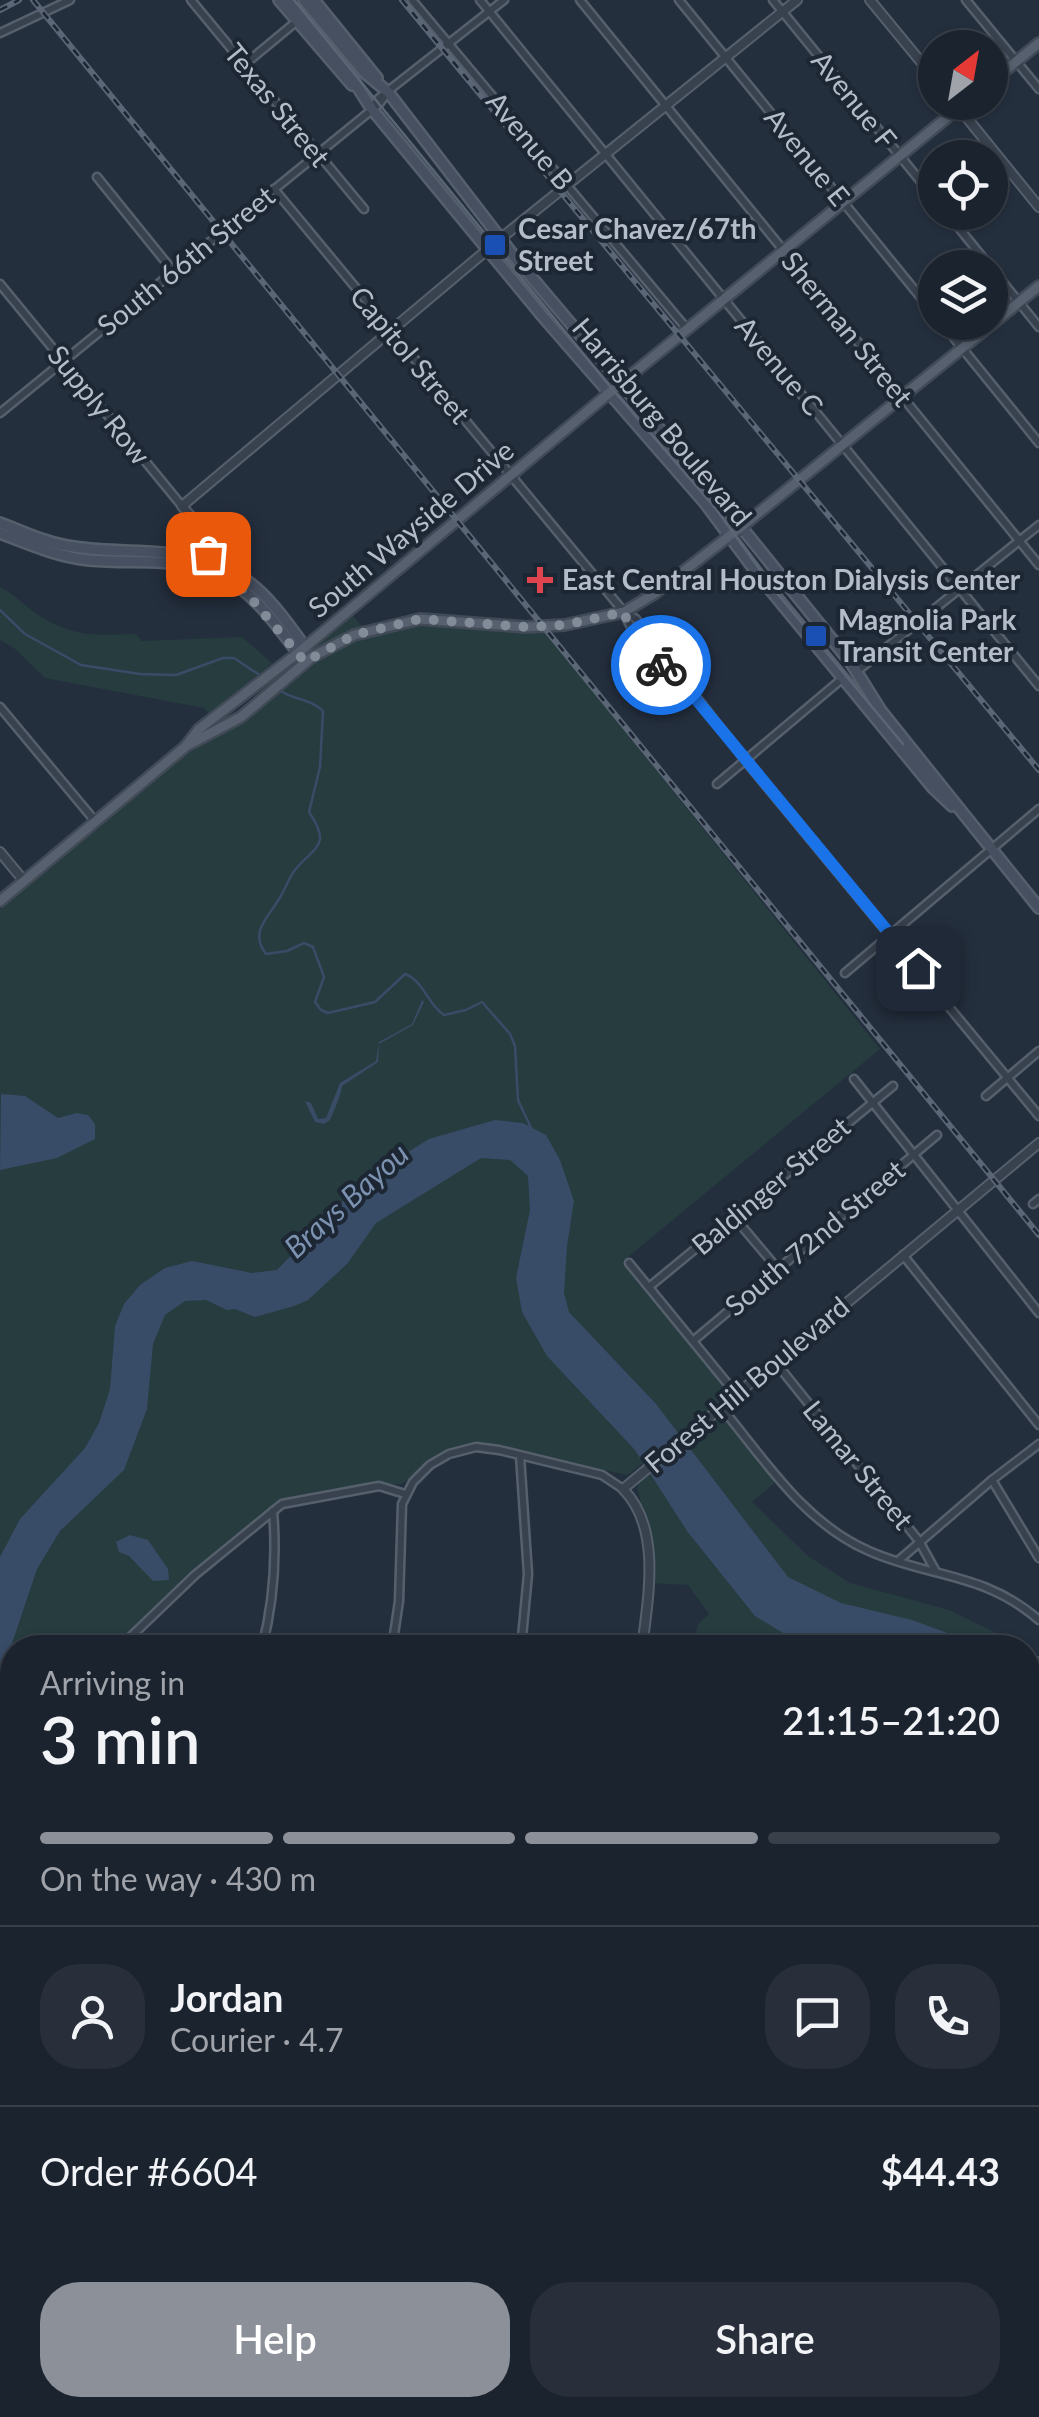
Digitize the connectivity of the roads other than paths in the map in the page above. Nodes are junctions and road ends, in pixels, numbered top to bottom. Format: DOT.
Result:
graph roads {
  1 [pos="70,0"];
  2 [pos="191,0"];
  3 [pos="279,0"];
  4 [pos="287,0"];
  5 [pos="304,0"];
  6 [pos="314,0"];
  7 [pos="412,0"];
  8 [pos="480,0"];
  9 [pos="504,0"];
  10 [pos="580,0"];
  11 [pos="678,0"];
  12 [pos="773,0"];
  13 [pos="797,0"];
  14 [pos="870,0"];
  15 [pos="966,0"];
  16 [pos="490,12"];
  17 [pos="782,12"];
  18 [pos="296,21"];
  19 [pos="0,34"];
  20 [pos="449,43"];
  21 [pos="1039,43"];
  22 [pos="726,56"];
  23 [pos="918,58"];
  24 [pos="1016,61"];
  25 [pos="244,65"];
  26 [pos="1008,68"];
  27 [pos="358,90"];
  28 [pos="1039,90"];
  29 [pos="388,92"];
  30 [pos="666,106"];
  31 [pos="371,108"];
  32 [pos="942,120"];
  33 [pos="972,120"];
  34 [pos="316,154"];
  35 [pos="606,154"];
  36 [pos="900,156"];
  37 [pos="96,177"];
  38 [pos="918,178"];
  39 [pos="566,185"];
  40 [pos="274,189"];
  41 [pos="844,203"];
  42 [pos="1039,207"];
  43 [pos="364,209"];
  44 [pos="961,230"];
  45 [pos="500,240"];
  46 [pos="490,250"];
  47 [pos="784,252"];
  48 [pos="174,270"];
  49 [pos="0,284"];
  50 [pos="1039,286"];
  51 [pos="918,295"];
  52 [pos="723,300"];
  53 [pos="1019,302"];
  54 [pos="1039,328"];
  55 [pos="687,329"];
  56 [pos="392,333"];
  57 [pos="956,340"];
  58 [pos="962,348"];
  59 [pos="63,361"];
  60 [pos="620,384"];
  61 [pos="610,392"];
  62 [pos="903,397"];
  63 [pos="0,413"];
  64 [pos="1039,443"];
  65 [pos="844,445"];
  66 [pos="510,475"];
  67 [pos="182,506"];
  68 [pos="0,522"];
  69 [pos="1039,526"];
  70 [pos="199,527"];
  71 [pos="741,527"];
  72 [pos="0,533"];
  73 [pos="730,534"];
  74 [pos="1020,542"];
  75 [pos="218,546"];
  76 [pos="101,556"];
  77 [pos="211,564"];
  78 [pos="1039,565"];
  79 [pos="241,576"];
  80 [pos="960,588"];
  81 [pos="624,612"];
  82 [pos="301,650"];
  83 [pos="309,660"];
  84 [pos="856,672"];
  85 [pos="843,678"];
  86 [pos="1039,686"];
  87 [pos="0,707"];
  88 [pos="186,747"];
  89 [pos="745,760"];
  90 [pos="716,784"];
  91 [pos="1039,809"];
  92 [pos="96,821"];
  93 [pos="969,822"];
  94 [pos="991,850"];
  95 [pos="0,852"];
  96 [pos="24,882"];
  97 [pos="0,901"];
  98 [pos="1039,908"];
  99 [pos="891,936"];
  100 [pos="845,974"];
  101 [pos="1039,1052"];
  102 [pos="1008,1077"];
  103 [pos="854,1079"];
  104 [pos="893,1086"];
  105 [pos="986,1096"];
  106 [pos="872,1103"];
  107 [pos="1039,1116"];
  108 [pos="937,1135"];
  109 [pos="1039,1143"];
  110 [pos="914,1154"];
  111 [pos="957,1210"];
  112 [pos="734,1217"];
  113 [pos="902,1255"];
  114 [pos="629,1263"];
  115 [pos="777,1268"];
  116 [pos="649,1287"];
  117 [pos="1039,1313"];
  118 [pos="693,1341"];
  119 [pos="776,1363"];
  120 [pos="736,1394"];
  121 [pos="721,1407"];
  122 [pos="1039,1426"];
  123 [pos="1039,1444"];
  124 [pos="520,1456"];
  125 [pos="992,1480"];
  126 [pos="623,1489"];
  127 [pos="406,1494"];
  128 [pos="273,1510"];
  129 [pos="919,1541"];
  130 [pos="1039,1558"];
  131 [pos="898,1562"];
  132 [pos="935,1570"];
  133 [pos="1039,1620"];
  134 [pos="133,1635"];
  135 [pos="265,1635"];
  136 [pos="394,1635"];
  137 [pos="522,1635"];
  138 [pos="643,1635"];
  1 -- 19 [label="street"];
  2 -- 25 [label="street, Texas Street"];
  3 -- 18 [label="main road"];
  4 -- 27 [label="main road, Harrisburg Boulevard"];
  5 -- 29 [label="main road, Harrisburg Boulevard"];
  6 -- 29 [label="main road"];
  7 -- 20 [label="street, Avenue B"];
  8 -- 16 [label="street, Avenue C"];
  9 -- 16 [label="street, South 66th Street"];
  10 -- 30 [label="street, Sherman Street"];
  11 -- 22 [label="street, Avenue E"];
  12 -- 17 [label="street, Avenue F"];
  13 -- 17 [label="street"];
  14 -- 23 [label="street"];
  15 -- 24 [label="street"];
  16 -- 20 [label="street, South 66th Street"];
  16 -- 35 [label="street, Avenue C"];
  17 -- 22 [label="street"];
  17 -- 36 [label="street, Avenue F"];
  18 -- 25 [label="street"];
  18 -- 27 [label="main road"];
  20 -- 29 [label="street, South 66th Street"];
  20 -- 39 [label="street, Avenue B"];
  21 -- 24 [label="main road"];
  22 -- 30 [label="street"];
  22 -- 41 [label="street, Avenue E"];
  24 -- 26 [label="main road"];
  24 -- 28 [label="street"];
  25 -- 34 [label="street, Texas Street"];
  27 -- 31 [label="main road, Harrisburg Boulevard"];
  29 -- 31 [label="street, South 66th Street"];
  29 -- 45 [label="main road, Harrisburg Boulevard"];
  30 -- 35 [label="street"];
  30 -- 47 [label="street, Sherman Street"];
  31 -- 34 [label="street, South 66th Street"];
  31 -- 46 [label="main road, Harrisburg Boulevard"];
  32 -- 36 [label="main road, South Wayside Drive"];
  33 -- 42 [label="street"];
  34 -- 40 [label="street, South 66th Street"];
  34 -- 43 [label="street, Texas Street"];
  35 -- 39 [label="street"];
  35 -- 52 [label="street, Avenue C"];
  36 -- 38 [label="street, Avenue F"];
  36 -- 41 [label="main road, South Wayside Drive"];
  37 -- 48 [label="street"];
  39 -- 45 [label="street"];
  39 -- 55 [label="street, Avenue B"];
  40 -- 48 [label="street, South 66th Street"];
  40 -- 56 [label="street, Capitol Street"];
  41 -- 47 [label="main road, South Wayside Drive"];
  41 -- 51 [label="street, Avenue E"];
  44 -- 53 [label="street"];
  45 -- 46 [label="street"];
  45 -- 60 [label="main road, Harrisburg Boulevard"];
  46 -- 56 [label="street"];
  46 -- 61 [label="main road, Harrisburg Boulevard"];
  47 -- 52 [label="main road, South Wayside Drive"];
  47 -- 62 [label="street, Sherman Street"];
  48 -- 59 [label="street, South 66th Street"];
  49 -- 59 [label="street, Supply Row"];
  50 -- 53 [label="main road"];
  52 -- 55 [label="main road, South Wayside Drive"];
  52 -- 65 [label="street, Avenue C"];
  53 -- 54 [label="street"];
  53 -- 58 [label="main road"];
  55 -- 60 [label="main road, South Wayside Drive"];
  56 -- 66 [label="street, Capitol Street"];
  56 -- 67 [label="street"];
  57 -- 58 [label="street"];
  58 -- 62 [label="main road"];
  58 -- 64 [label="street"];
  59 -- 63 [label="street, South 66th Street"];
  59 -- 67 [label="street, Supply Row"];
  60 -- 61 [label="main road, South Wayside Drive"];
  60 -- 71 [label="main road, Harrisburg Boulevard"];
  61 -- 66 [label="main road, South Wayside Drive"];
  61 -- 73 [label="main road, Harrisburg Boulevard"];
  62 -- 65 [label="main road"];
  62 -- 74 [label="street, Sherman Street"];
  65 -- 71 [label="main road"];
  65 -- 80 [label="street, Avenue C"];
  66 -- 81 [label="street, Capitol Street"];
  66 -- 82 [label="main road, South Wayside Drive"];
  67 -- 70 [label="street, Supply Row"];
  68 -- 76 [label="main road"];
  69 -- 74 [label="street"];
  70 -- 75 [label="street, Supply Row"];
  70 -- 77 [label="street, Supply Row"];
  71 -- 73 [label="main road"];
  71 -- 84 [label="main road, Harrisburg Boulevard"];
  72 -- 76 [label="main road"];
  73 -- 81 [label="main road"];
  73 -- 85 [label="main road, Harrisburg Boulevard"];
  74 -- 78 [label="street, Sherman Street"];
  74 -- 80 [label="street"];
  75 -- 77 [label="street"];
  75 -- 79 [label="street, Supply Row"];
  76 -- 77 [label="main road"];
  77 -- 79 [label="main road"];
  77 -- 82 [label="main road"];
  79 -- 82 [label="main road"];
  80 -- 84 [label="street"];
  80 -- 86 [label="street, Avenue C"];
  81 -- 83 [label="main road, South Wayside Drive"];
  81 -- 89 [label="street, Capitol Street"];
  82 -- 83 [label="main road"];
  82 -- 88 [label="main road, South Wayside Drive"];
  83 -- 88 [label="main road, South Wayside Drive"];
  84 -- 93 [label="main road, Harrisburg Boulevard"];
  85 -- 89 [label="street"];
  85 -- 93 [label="main road, Harrisburg Boulevard"];
  87 -- 92 [label="street"];
  88 -- 92 [label="main road, South Wayside Drive"];
  89 -- 90 [label="street"];
  89 -- 99 [label="street, Capitol Street"];
  91 -- 94 [label="street"];
  92 -- 96 [label="main road, South Wayside Drive"];
  93 -- 94 [label="main road, Harrisburg Boulevard"];
  94 -- 98 [label="main road, Harrisburg Boulevard"];
  94 -- 99 [label="street"];
  95 -- 96 [label="street"];
  96 -- 97 [label="main road, South Wayside Drive"];
  99 -- 100 [label="street"];
  99 -- 102 [label="street, Capitol Street"];
  101 -- 102 [label="street"];
  102 -- 105 [label="street"];
  102 -- 107 [label="street, Capitol Street"];
  103 -- 106 [label="street"];
  104 -- 106 [label="street, Baldinger Street"];
  106 -- 110 [label="street"];
  106 -- 112 [label="street, Baldinger Street"];
  108 -- 110 [label="street, South 72nd Street"];
  109 -- 111 [label="street, Forest Hill Boulevard"];
  110 -- 111 [label="street"];
  110 -- 115 [label="street, South 72nd Street"];
  111 -- 113 [label="street, Forest Hill Boulevard"];
  111 -- 117 [label="street"];
  112 -- 115 [label="street"];
  112 -- 116 [label="street, Baldinger Street"];
  113 -- 119 [label="street, Forest Hill Boulevard"];
  113 -- 122 [label="street"];
  114 -- 116 [label="street"];
  115 -- 118 [label="street, South 72nd Street"];
  116 -- 118 [label="street"];
  118 -- 120 [label="street"];
  119 -- 120 [label="street, Forest Hill Boulevard"];
  119 -- 129 [label="street, Lamar Street"];
  120 -- 121 [label="street, Forest Hill Boulevard"];
  121 -- 126 [label="street, Forest Hill Boulevard"];
  121 -- 131 [label="street"];
  123 -- 125 [label="street"];
  124 -- 126 [label="street, Forest Hill Boulevard"];
  124 -- 127 [label="street, Forest Hill Boulevard"];
  124 -- 137 [label="street"];
  125 -- 129 [label="street"];
  125 -- 130 [label="street"];
  126 -- 138 [label="street"];
  127 -- 128 [label="street"];
  127 -- 136 [label="street"];
  128 -- 134 [label="street"];
  128 -- 135 [label="street"];
  129 -- 131 [label="street"];
  129 -- 132 [label="street, Lamar Street"];
  131 -- 132 [label="street"];
  132 -- 133 [label="street"];
}
